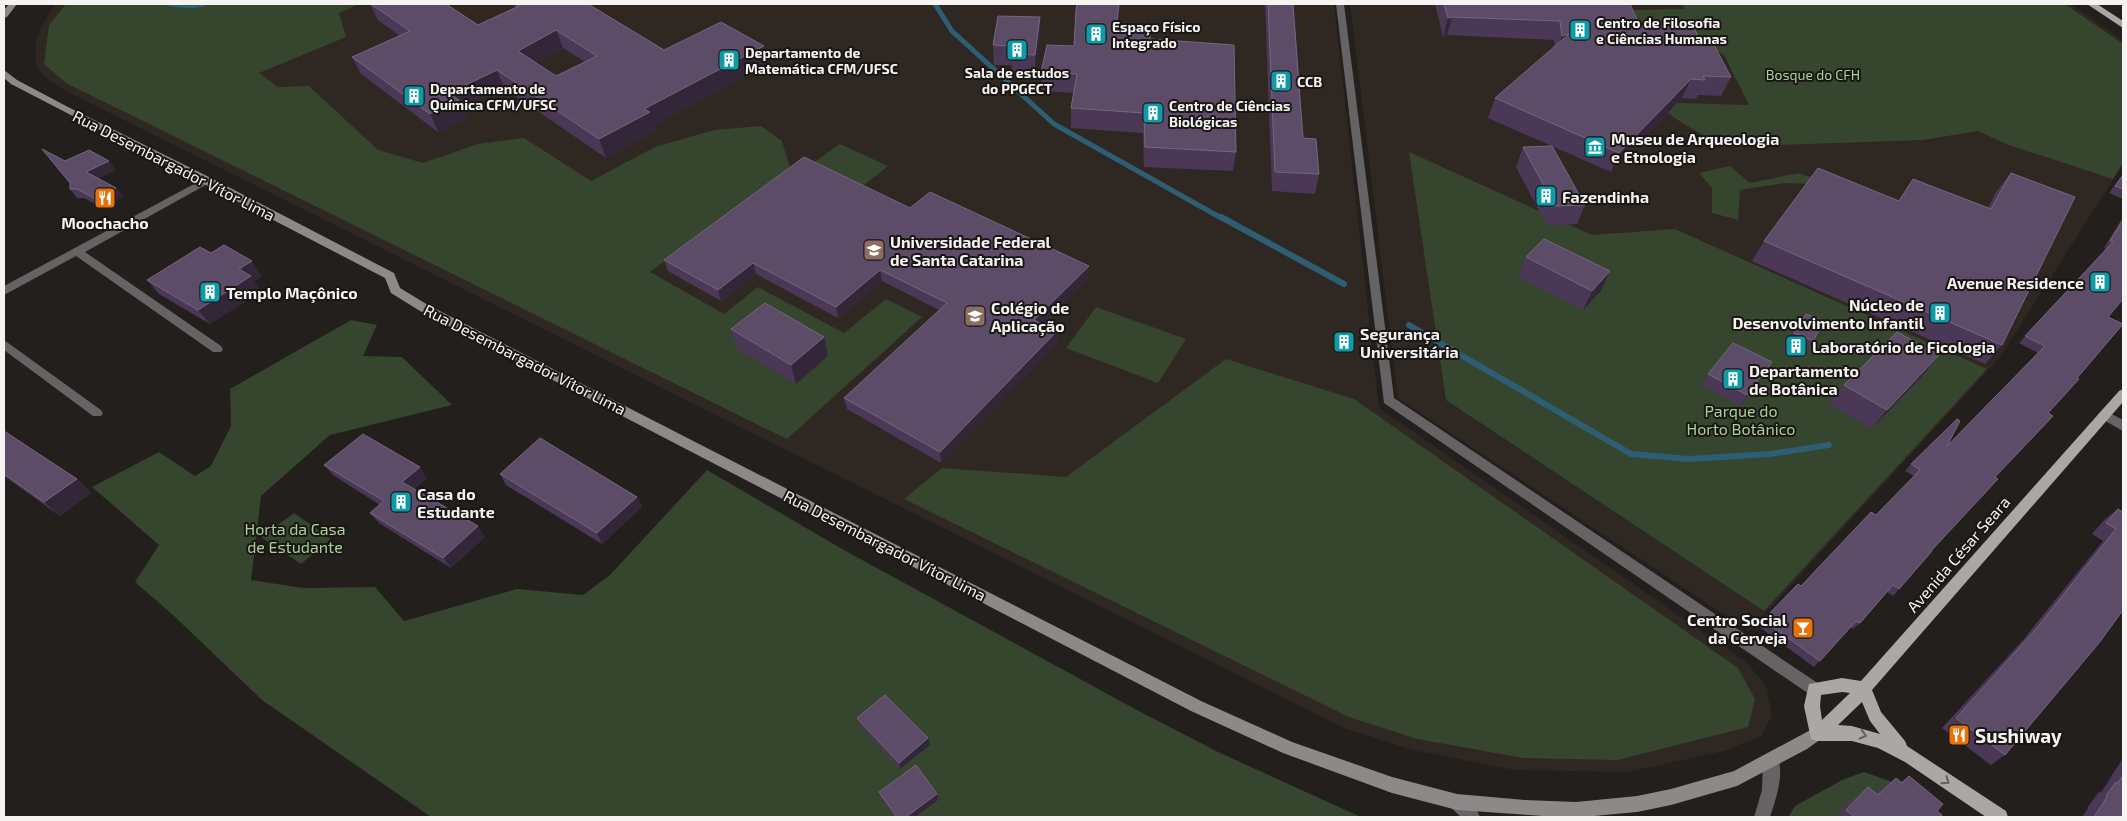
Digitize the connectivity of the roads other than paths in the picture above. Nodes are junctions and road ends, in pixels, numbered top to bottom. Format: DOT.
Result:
graph roads {
  1 [pos="13,4"];
  2 [pos="1340,4"];
  3 [pos="2091,4"];
  4 [pos="4,15"];
  5 [pos="2123,25"];
  6 [pos="4,73"];
  7 [pos="207,180"];
  8 [pos="76,250"];
  9 [pos="4,291"];
  10 [pos="4,344"];
  11 [pos="217,349"];
  12 [pos="2123,394"];
  13 [pos="97,413"];
  14 [pos="2104,415"];
  15 [pos="2123,426"];
  16 [pos="1864,688"];
  17 [pos="1814,689"];
  18 [pos="1816,734"];
  19 [pos="1906,753"];
  20 [pos="1771,760"];
  21 [pos="1457,802"];
  22 [pos="1472,817"];
  23 [pos="1762,817"];
  24 [pos="2000,817"];
  1 -- 4 [label="main road"];
  2 -- 17 [label="street"];
  3 -- 5 [label="main road"];
  6 -- 7 [label="main road, Rua Desembargador Vítor Lima"];
  7 -- 8 [label="street"];
  7 -- 21 [label="main road, Rua Desembargador Vítor Lima"];
  8 -- 9 [label="street"];
  8 -- 11 [label="street"];
  10 -- 13 [label="street"];
  12 -- 14 [label="main road, Avenida César Seara"];
  14 -- 15 [label="street"];
  14 -- 16 [label="main road, Avenida César Seara"];
  16 -- 17 [label="main road"];
  16 -- 18 [label="main road, Avenida César Seara"];
  16 -- 19 [label="main road"];
  17 -- 18 [label="main road"];
  18 -- 19 [label="main road, one-way"];
  18 -- 20 [label="main road, Rua Desembargador Vítor Lima"];
  19 -- 24 [label="main road, one-way"];
  20 -- 21 [label="main road, Rua Desembargador Vítor Lima"];
  20 -- 23 [label="street"];
  21 -- 22 [label="street"];
}
